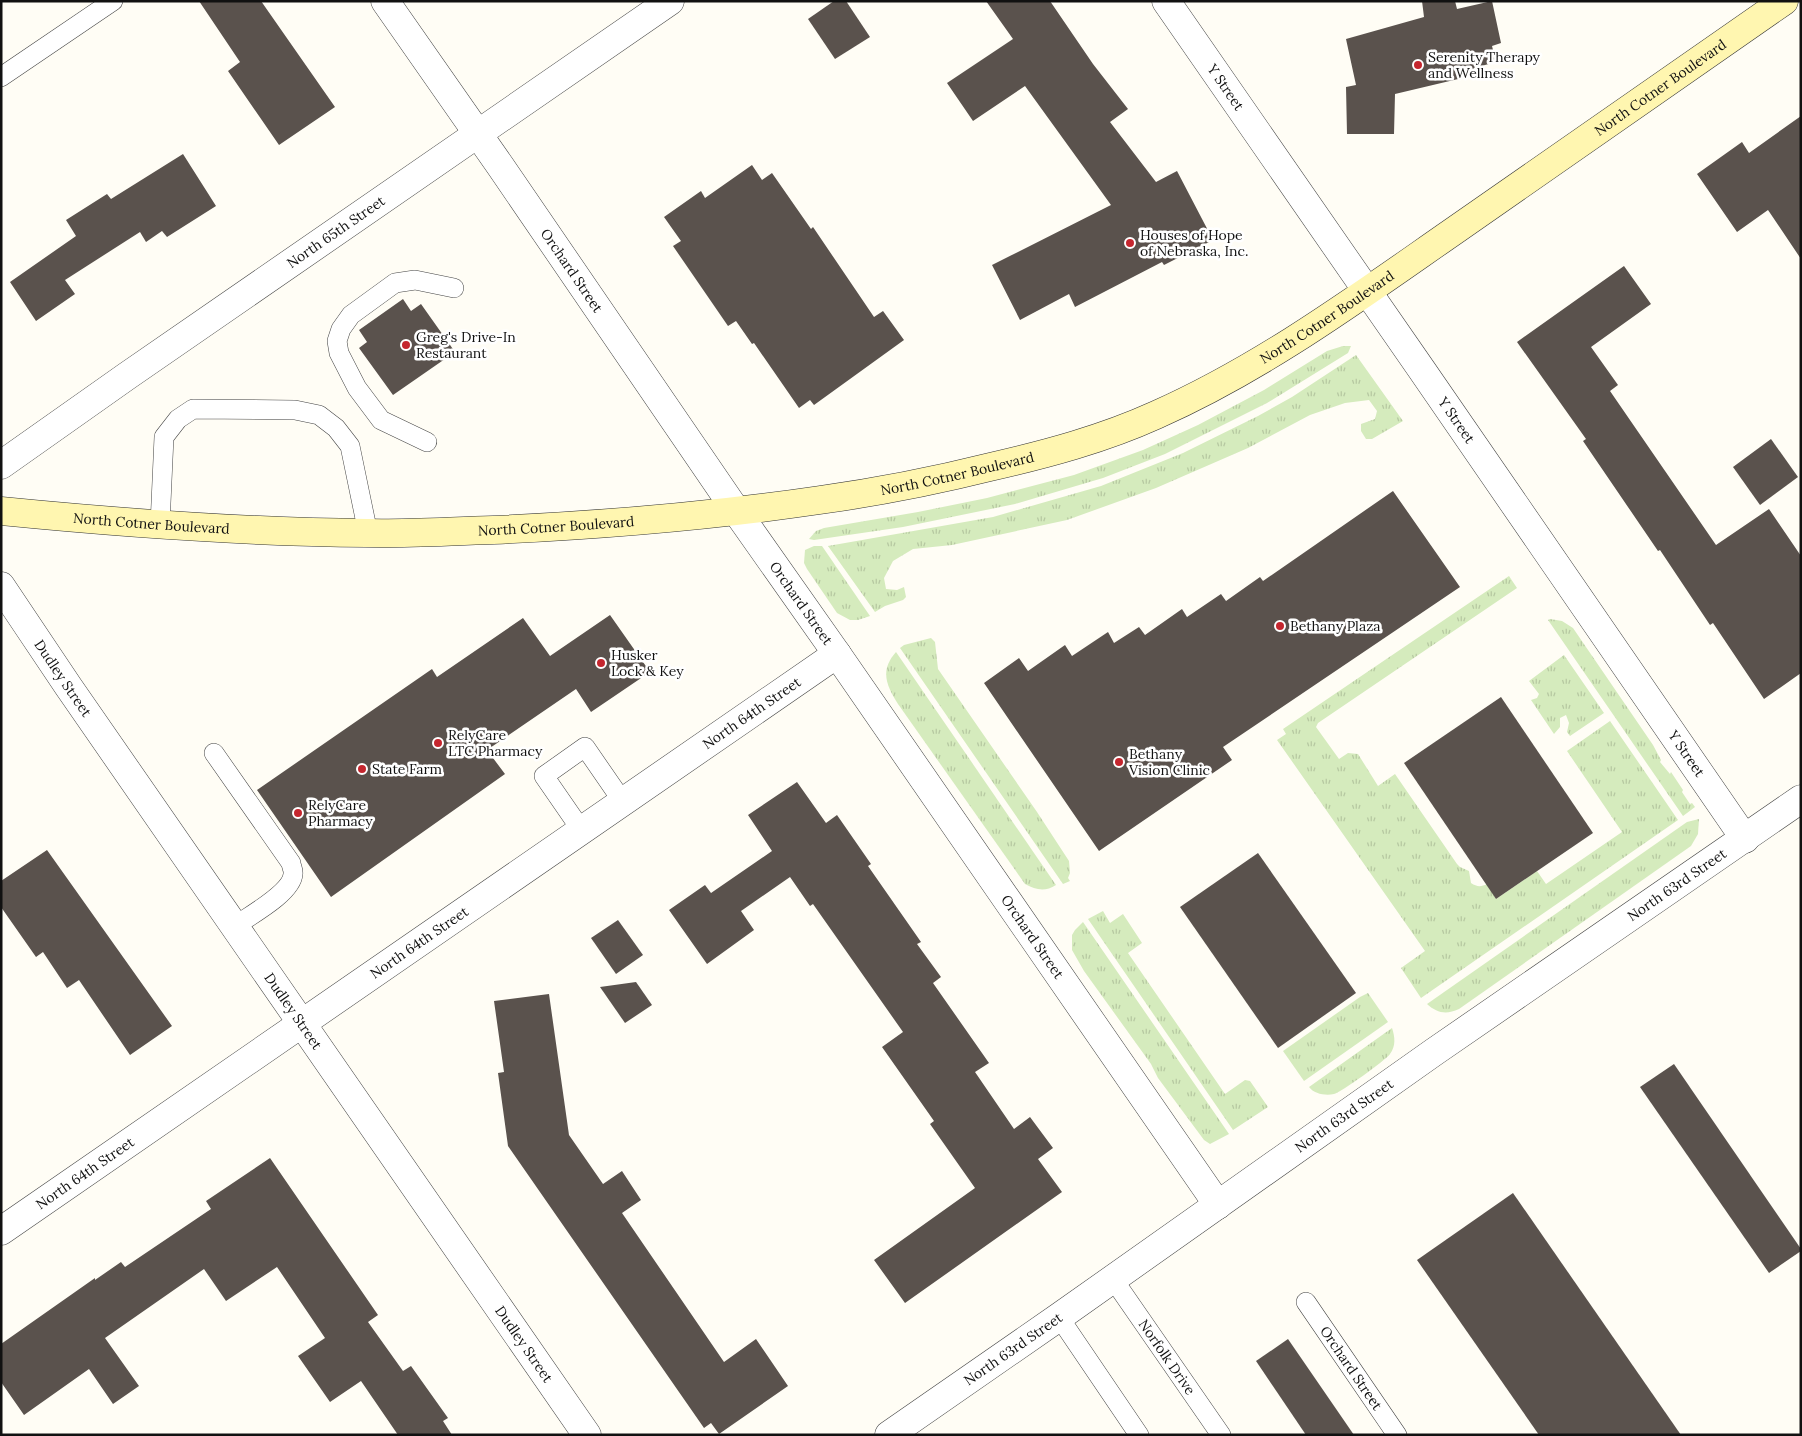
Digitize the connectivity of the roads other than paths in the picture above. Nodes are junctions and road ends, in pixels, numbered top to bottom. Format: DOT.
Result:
graph roads {
  1 [pos="113,1"];
  2 [pos="385,1"];
  3 [pos="670,1"];
  4 [pos="1166,1"];
  5 [pos="1784,1"];
  6 [pos="1,77"];
  7 [pos="478,134"];
  8 [pos="454,288"];
  9 [pos="1367,292"];
  10 [pos="427,442"];
  11 [pos="1,465"];
  12 [pos="1,510"];
  13 [pos="737,512"];
  14 [pos="160,525"];
  15 [pos="368,533"];
  16 [pos="1,586"];
  17 [pos="837,654"];
  18 [pos="214,753"];
  19 [pos="1801,800"];
  20 [pos="623,802"];
  21 [pos="582,831"];
  22 [pos="1745,839"];
  23 [pos="235,926"];
  24 [pos="302,1024"];
  25 [pos="1218,1205"];
  26 [pos="1,1231"];
  27 [pos="1113,1279"];
  28 [pos="1306,1302"];
  29 [pos="1059,1317"];
  30 [pos="587,1435"];
  31 [pos="889,1435"];
  32 [pos="1139,1435"];
  33 [pos="1221,1435"];
  34 [pos="1397,1435"];
  1 -- 6 [label="lane"];
  2 -- 7 [label="street, Orchard Street"];
  3 -- 7 [label="street, North 65th Street"];
  4 -- 9 [label="street, Y Street"];
  5 -- 9 [label="main road, North Cotner Boulevard"];
  7 -- 11 [label="street, North 65th Street"];
  7 -- 13 [label="street, Orchard Street"];
  8 -- 10 [label="lane"];
  9 -- 13 [label="main road, North Cotner Boulevard"];
  9 -- 22 [label="street, Y Street"];
  12 -- 14 [label="main road, North Cotner Boulevard"];
  13 -- 15 [label="main road, North Cotner Boulevard"];
  13 -- 17 [label="street, Orchard Street"];
  14 -- 15 [label="main road, North Cotner Boulevard"];
  14 -- 15 [label="lane"];
  16 -- 23 [label="street, Dudley Street"];
  17 -- 20 [label="street, North 64th Street"];
  17 -- 25 [label="street, Orchard Street"];
  18 -- 23 [label="lane"];
  19 -- 22 [label="street, North 63rd Street"];
  20 -- 21 [label="street, North 64th Street"];
  20 -- 21 [label="lane"];
  21 -- 24 [label="street, North 64th Street"];
  22 -- 25 [label="street, North 63rd Street"];
  23 -- 24 [label="street, Dudley Street"];
  24 -- 26 [label="street, North 64th Street"];
  24 -- 30 [label="street, Dudley Street"];
  25 -- 27 [label="street, North 63rd Street"];
  27 -- 29 [label="street, North 63rd Street"];
  27 -- 33 [label="lane, Norfolk Drive"];
  28 -- 34 [label="lane, Orchard Street"];
  29 -- 31 [label="street, North 63rd Street"];
  29 -- 32 [label="lane"];
}
